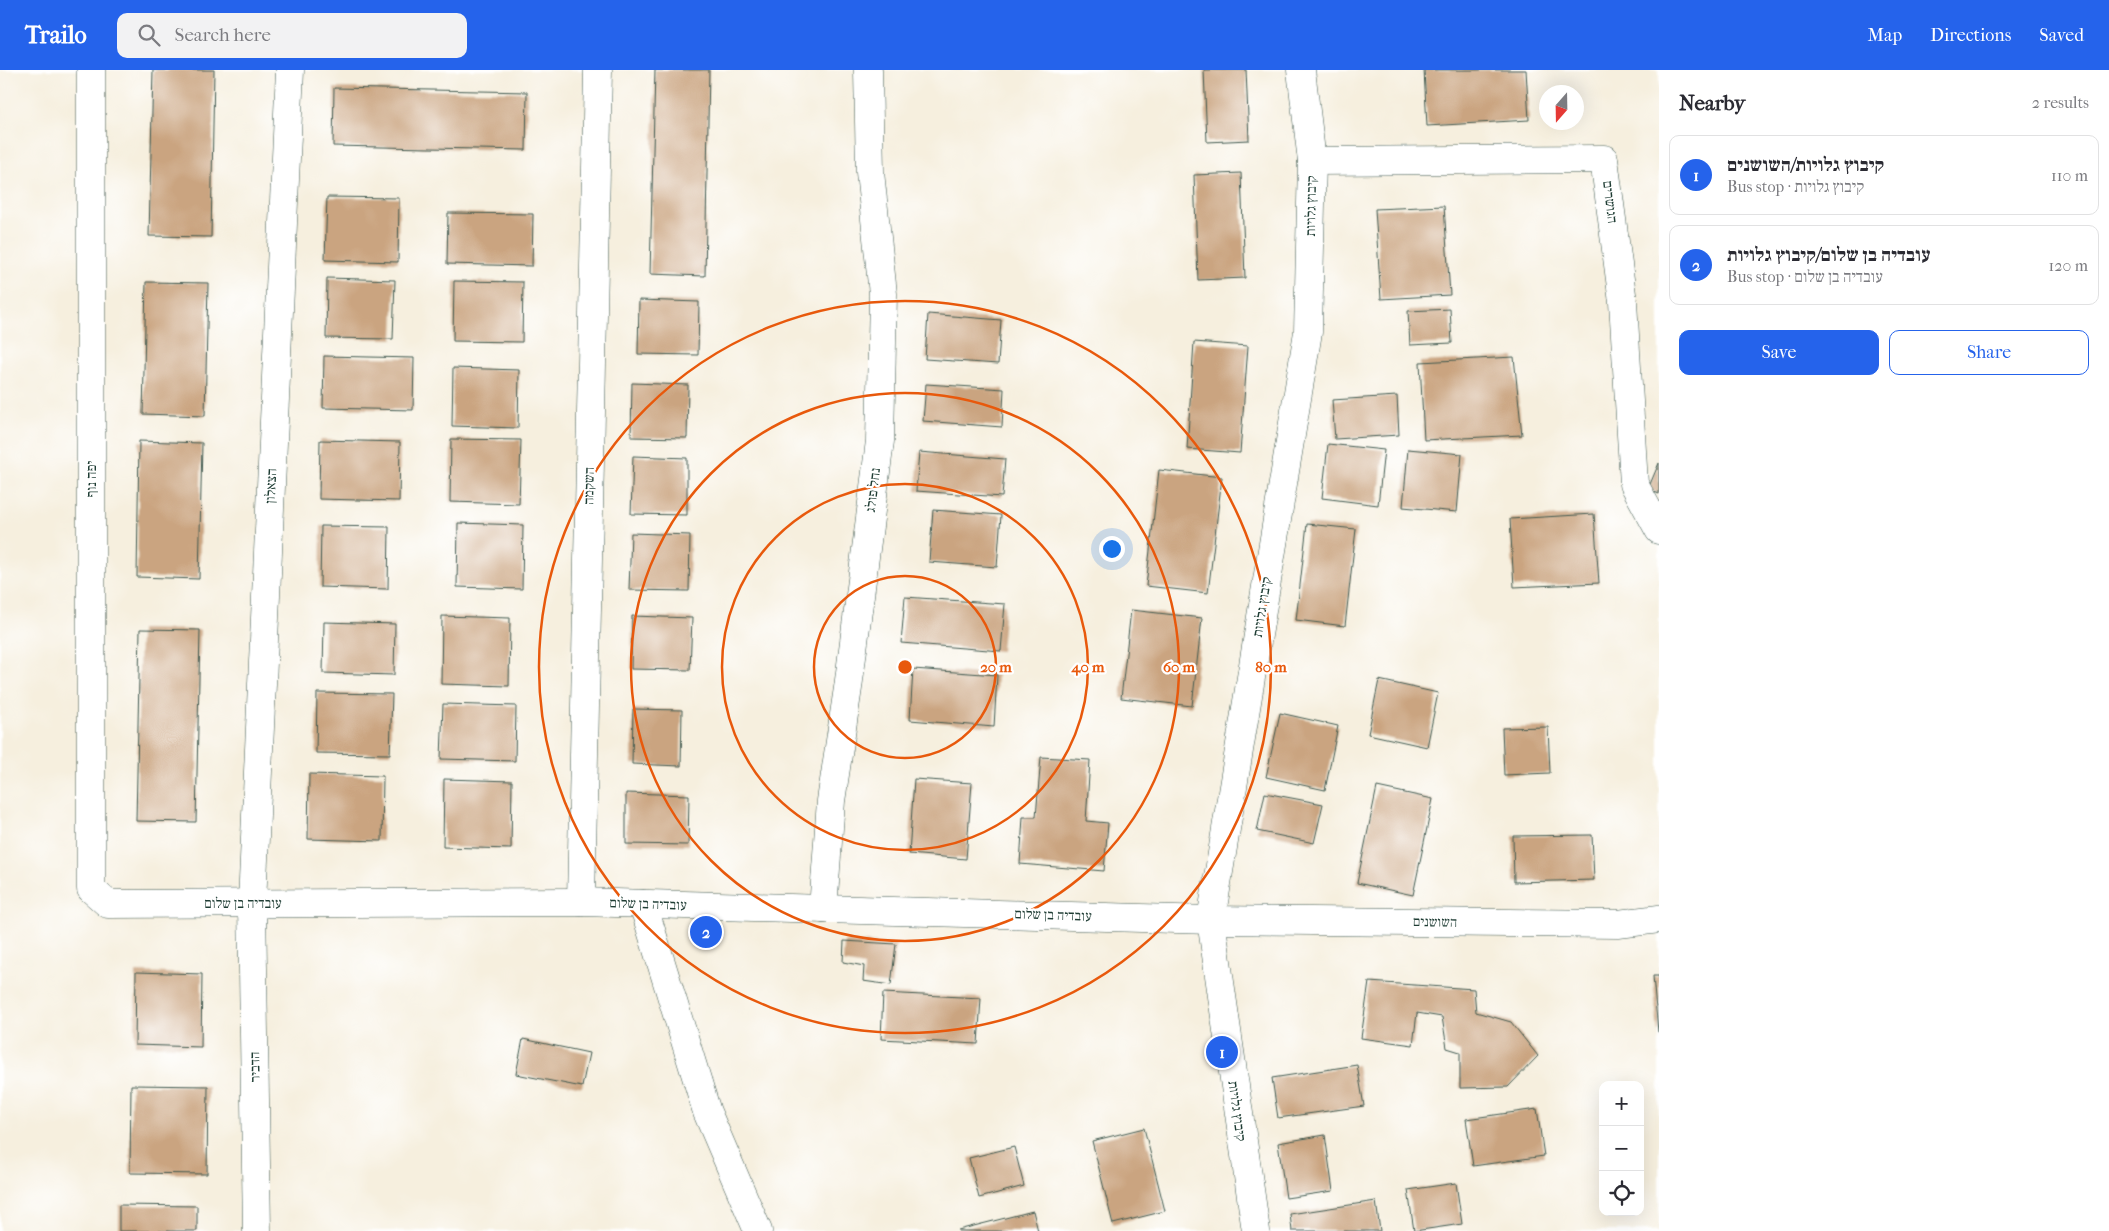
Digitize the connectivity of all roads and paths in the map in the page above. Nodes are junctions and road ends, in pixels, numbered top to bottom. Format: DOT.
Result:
graph roads {
  1 [pos="91,70"];
  2 [pos="290,70"];
  3 [pos="598,70"];
  4 [pos="868,70"];
  5 [pos="1301,70"];
  6 [pos="1312,162"];
  7 [pos="1659,530"];
  8 [pos="90,889"];
  9 [pos="581,902"];
  10 [pos="252,903"];
  11 [pos="643,904"];
  12 [pos="823,908"];
  13 [pos="1659,919"];
  14 [pos="1211,920"];
  15 [pos="257,1231"];
  16 [pos="758,1231"];
  17 [pos="1256,1231"];
  1 -- 8 [label="street, יפה נוף"];
  2 -- 10 [label="street, הצאלון"];
  3 -- 9 [label="street, השקמה"];
  4 -- 12 [label="street, נחל פולג"];
  5 -- 6 [label="street, קיבוץ גלויות"];
  6 -- 7 [label="street, הגושרים"];
  6 -- 14 [label="street, קיבוץ גלויות"];
  8 -- 10 [label="street, עובדיה בן שלום"];
  9 -- 10 [label="street, עובדיה בן שלום"];
  9 -- 11 [label="street, עובדיה בן שלום"];
  10 -- 15 [label="street, הדביר"];
  11 -- 12 [label="street, עובדיה בן שלום"];
  11 -- 16 [label="street"];
  12 -- 14 [label="street, עובדיה בן שלום"];
  13 -- 14 [label="street, השושנים"];
  14 -- 17 [label="street, קיבוץ גלויות"];
}
